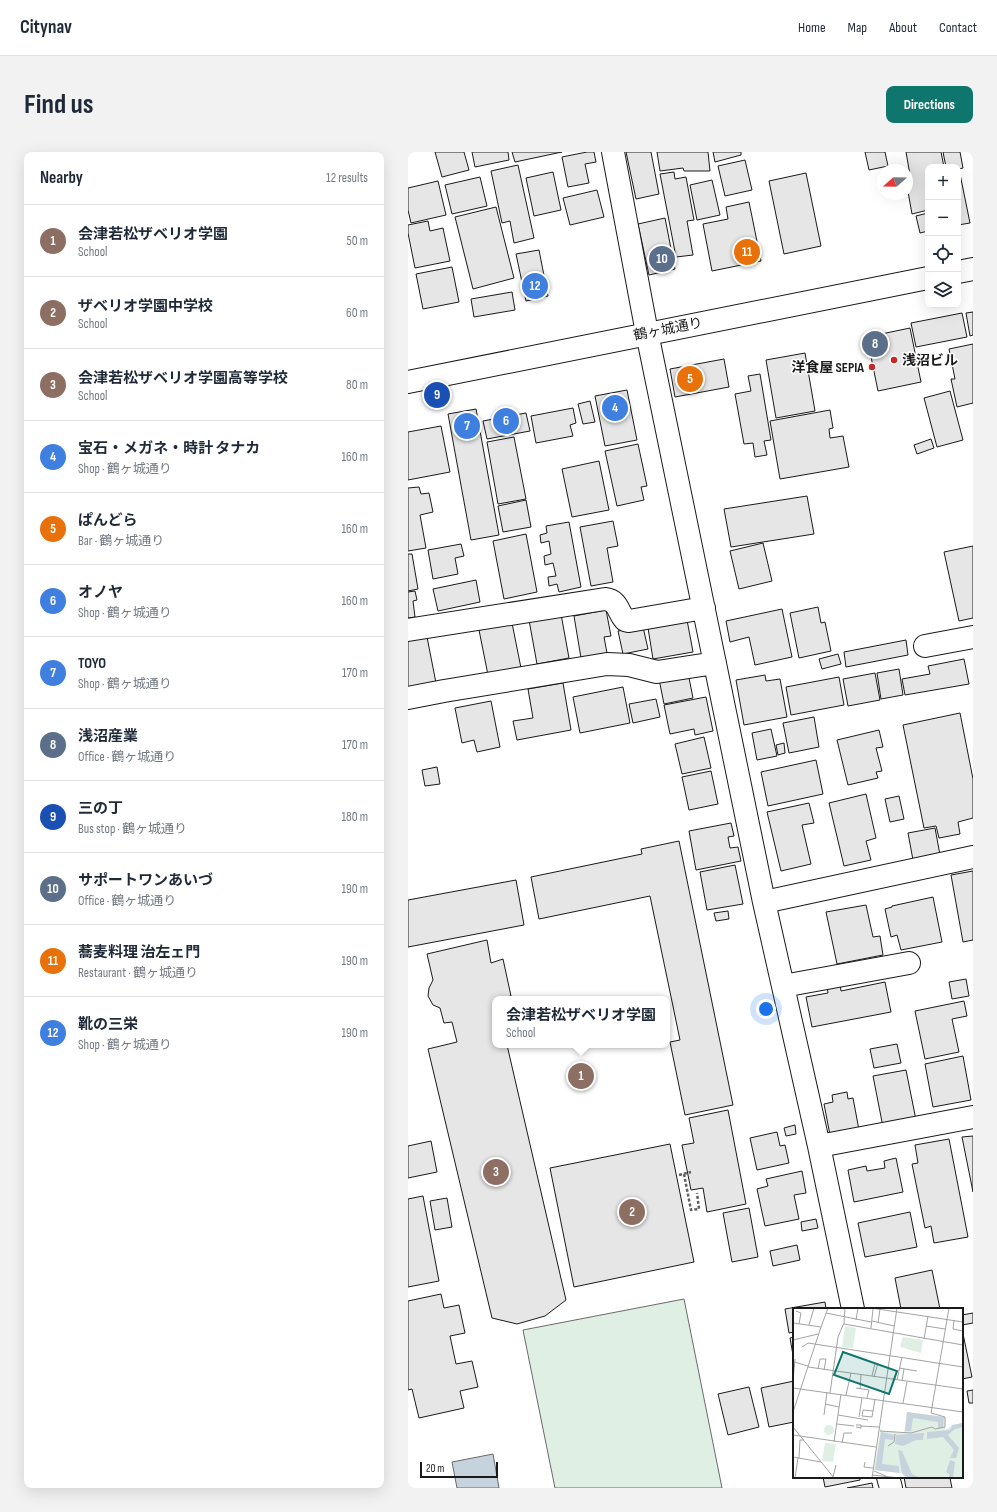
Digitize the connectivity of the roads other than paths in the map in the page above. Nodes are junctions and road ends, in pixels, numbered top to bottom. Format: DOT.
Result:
graph roads {
  1 [pos="613,152"];
  2 [pos="973,269"];
  3 [pos="961,271"];
  4 [pos="925,279"];
  5 [pos="647,333"];
  6 [pos="408,382"];
  7 [pos="704,608"];
  8 [pos="408,630"];
  9 [pos="973,637"];
  10 [pos="925,646"];
  11 [pos="715,663"];
  12 [pos="408,698"];
  13 [pos="973,857"];
  14 [pos="764,902"];
  15 [pos="909,963"];
  16 [pos="783,986"];
  17 [pos="973,1117"];
  18 [pos="819,1146"];
  19 [pos="853,1308"];
  20 [pos="888,1478"];
  21 [pos="891,1488"];
  1 -- 5 [label="main road"];
  2 -- 3 [label="main road"];
  4 -- 5 [label="main road, 鶴ヶ城通り"];
  5 -- 6 [label="main road, 鶴ヶ城通り"];
  5 -- 7 [label="main road"];
  7 -- 8 [label="main road"];
  7 -- 11 [label="main road"];
  9 -- 10 [label="main road"];
  11 -- 12 [label="main road"];
  11 -- 14 [label="main road"];
  13 -- 14 [label="main road"];
  14 -- 16 [label="main road"];
  15 -- 16 [label="main road"];
  16 -- 18 [label="main road"];
  17 -- 18 [label="main road"];
  18 -- 19 [label="main road"];
  20 -- 21 [label="main road"];
}
